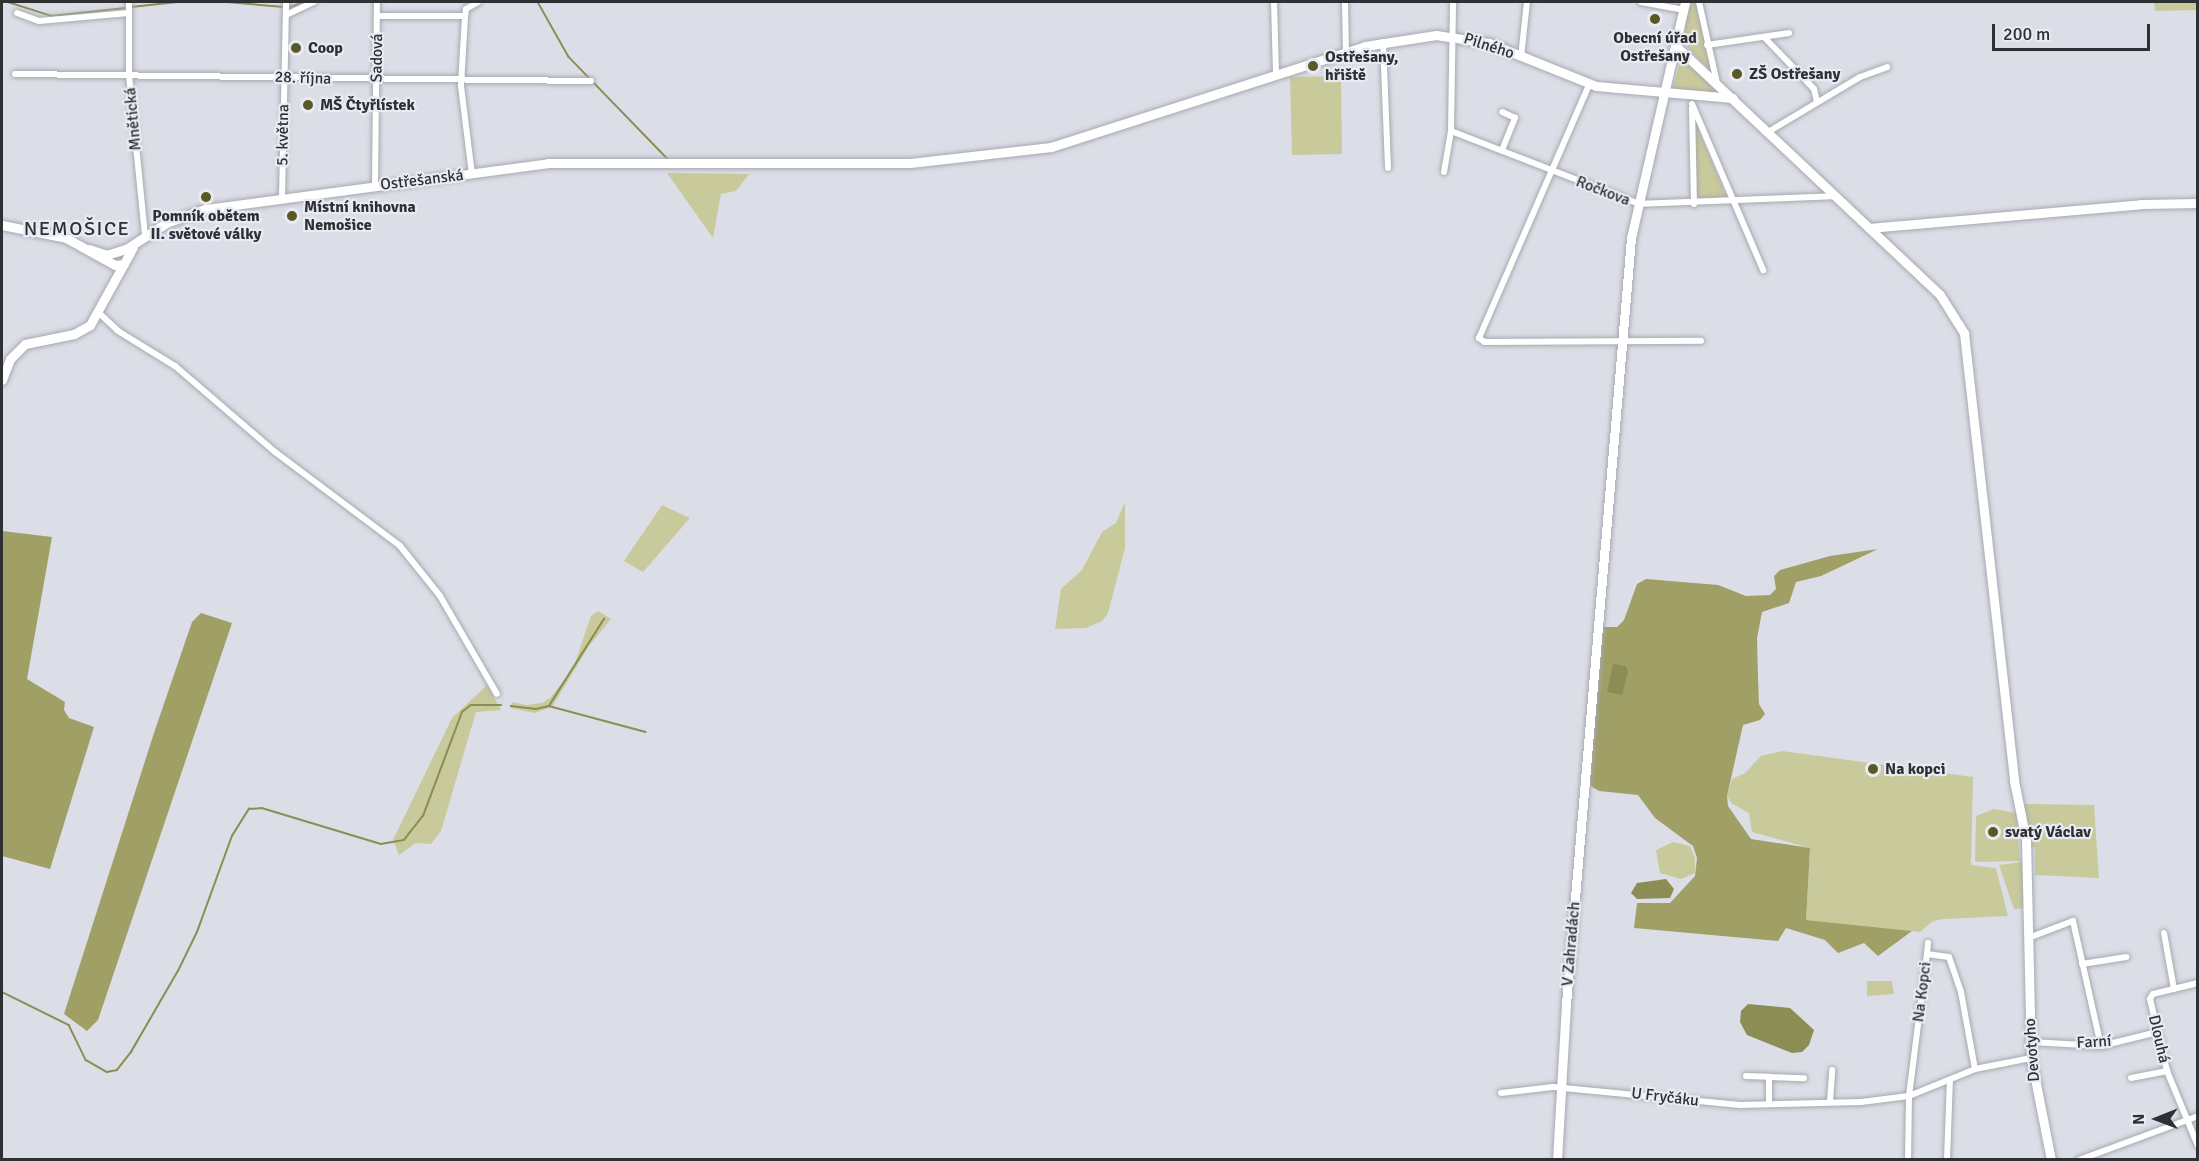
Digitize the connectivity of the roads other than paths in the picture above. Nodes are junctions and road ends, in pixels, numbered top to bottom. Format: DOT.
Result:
graph roads {
  1 [pos="129,2"];
  2 [pos="286,2"];
  3 [pos="314,2"];
  4 [pos="377,2"];
  5 [pos="477,2"];
  6 [pos="1274,2"];
  7 [pos="1345,2"];
  8 [pos="1453,2"];
  9 [pos="1527,2"];
  10 [pos="1641,2"];
  11 [pos="1699,2"];
  12 [pos="1685,6"];
  13 [pos="129,13"];
  14 [pos="17,14"];
  15 [pos="286,14"];
  16 [pos="377,16"];
  17 [pos="465,16"];
  18 [pos="1789,33"];
  19 [pos="1452,34"];
  20 [pos="1764,37"];
  21 [pos="1383,41"];
  22 [pos="1707,45"];
  23 [pos="1677,47"];
  24 [pos="1346,52"];
  25 [pos="1521,57"];
  26 [pos="1887,67"];
  27 [pos="15,74"];
  28 [pos="129,75"];
  29 [pos="1276,75"];
  30 [pos="284,78"];
  31 [pos="376,79"];
  32 [pos="462,80"];
  33 [pos="591,81"];
  34 [pos="1717,84"];
  35 [pos="1589,85"];
  36 [pos="1665,94"];
  37 [pos="1732,98"];
  38 [pos="1692,100"];
  39 [pos="1817,102"];
  40 [pos="1502,112"];
  41 [pos="1451,131"];
  42 [pos="1768,132"];
  43 [pos="1502,150"];
  44 [pos="1388,168"];
  45 [pos="1552,171"];
  46 [pos="1444,172"];
  47 [pos="472,174"];
  48 [pos="375,186"];
  49 [pos="1836,196"];
  50 [pos="282,197"];
  51 [pos="1733,201"];
  52 [pos="2198,203"];
  53 [pos="1639,204"];
  54 [pos="1694,204"];
  55 [pos="2,225"];
  56 [pos="1869,228"];
  57 [pos="143,238"];
  58 [pos="88,249"];
  59 [pos="116,252"];
  60 [pos="119,263"];
  61 [pos="1763,270"];
  62 [pos="99,313"];
  63 [pos="1623,341"];
  64 [pos="1701,341"];
  65 [pos="2,380"];
  66 [pos="497,694"];
  67 [pos="2164,933"];
  68 [pos="2028,938"];
  69 [pos="1928,943"];
  70 [pos="1927,954"];
  71 [pos="2126,957"];
  72 [pos="2082,964"];
  73 [pos="2198,983"];
  74 [pos="2174,989"];
  75 [pos="2157,1032"];
  76 [pos="2031,1042"];
  77 [pos="2101,1046"];
  78 [pos="2031,1058"];
  79 [pos="1975,1069"];
  80 [pos="1832,1070"];
  81 [pos="2167,1071"];
  82 [pos="1746,1076"];
  83 [pos="1769,1077"];
  84 [pos="1804,1078"];
  85 [pos="2130,1078"];
  86 [pos="1950,1080"];
  87 [pos="1560,1087"];
  88 [pos="1501,1093"];
  89 [pos="1909,1096"];
  90 [pos="1830,1102"];
  91 [pos="1769,1104"];
  92 [pos="2198,1116"];
  93 [pos="2186,1120"];
  94 [pos="2198,1146"];
  95 [pos="1557,1160"];
  96 [pos="1908,1160"];
  97 [pos="1947,1160"];
  98 [pos="2051,1160"];
  99 [pos="2079,1160"];
  1 -- 13 [label="street, Mnětická"];
  2 -- 15 [label="street, 5. května"];
  3 -- 15 [label="street"];
  4 -- 16 [label="street, Sadová"];
  5 -- 17 [label="street"];
  6 -- 29 [label="street"];
  7 -- 24 [label="street"];
  8 -- 19 [label="street"];
  9 -- 25 [label="street"];
  10 -- 12 [label="street"];
  11 -- 22 [label="street"];
  12 -- 23 [label="street, V Zahradách"];
  13 -- 14 [label="street"];
  13 -- 28 [label="street, Mnětická"];
  15 -- 30 [label="street, 5. května"];
  16 -- 17 [label="street"];
  16 -- 31 [label="street, Sadová"];
  17 -- 32 [label="street"];
  18 -- 20 [label="street"];
  19 -- 21 [label="street, Pilného"];
  19 -- 25 [label="street, Pilného"];
  19 -- 41 [label="street"];
  20 -- 22 [label="street"];
  20 -- 39 [label="street"];
  21 -- 24 [label="street, Pilného"];
  21 -- 44 [label="street"];
  22 -- 34 [label="street"];
  23 -- 34 [label="street, Devotyho"];
  23 -- 36 [label="street, V Zahradách"];
  24 -- 29 [label="street, Pilného"];
  25 -- 35 [label="street, Pilného"];
  26 -- 39 [label="street"];
  27 -- 28 [label="street, 28. října"];
  28 -- 30 [label="street, 28. října"];
  28 -- 57 [label="street, Mnětická"];
  29 -- 47 [label="street, Ostřešanská"];
  30 -- 31 [label="street, 28. října"];
  30 -- 50 [label="street, 5. května"];
  31 -- 32 [label="street, 28. října"];
  31 -- 48 [label="street, Sadová"];
  32 -- 33 [label="street, 28. října"];
  32 -- 47 [label="street"];
  34 -- 37 [label="street, Devotyho"];
  35 -- 36 [label="street, Pilného"];
  35 -- 45 [label="street"];
  36 -- 38 [label="street, Pilného"];
  36 -- 53 [label="street, V Zahradách"];
  37 -- 38 [label="street, Pilného"];
  37 -- 42 [label="street, Devotyho"];
  38 -- 51 [label="street"];
  38 -- 54 [label="street"];
  39 -- 42 [label="street"];
  40 -- 43 [label="street"];
  41 -- 43 [label="street, Ročkova"];
  41 -- 46 [label="street"];
  42 -- 49 [label="street, Devotyho"];
  43 -- 45 [label="street, Ročkova"];
  45 -- 53 [label="street, Ročkova"];
  45 -- 63 [label="street"];
  47 -- 48 [label="street, Ostřešanská"];
  48 -- 50 [label="street, Ostřešanská"];
  49 -- 51 [label="street, Ročkova"];
  49 -- 56 [label="street, Devotyho"];
  50 -- 57 [label="street, Ostřešanská"];
  51 -- 54 [label="street, Ročkova"];
  51 -- 61 [label="street"];
  52 -- 56 [label="street"];
  53 -- 54 [label="street, Ročkova"];
  53 -- 63 [label="street, V Zahradách"];
  55 -- 58 [label="street"];
  56 -- 68 [label="street, Devotyho"];
  57 -- 59 [label="street, Ostřešanská"];
  57 -- 60 [label="street"];
  58 -- 59 [label="street"];
  58 -- 60 [label="street"];
  59 -- 60 [label="street"];
  59 -- 60 [label="street"];
  60 -- 62 [label="street"];
  62 -- 65 [label="street"];
  62 -- 66 [label="street"];
  63 -- 64 [label="street"];
  63 -- 87 [label="street, V Zahradách"];
  67 -- 74 [label="street"];
  68 -- 72 [label="street"];
  68 -- 76 [label="street, Devotyho"];
  69 -- 70 [label="street"];
  70 -- 79 [label="street, Na Kopci"];
  70 -- 89 [label="street, Na Kopci"];
  71 -- 72 [label="street"];
  72 -- 77 [label="street"];
  73 -- 74 [label="street, Dlouhá"];
  74 -- 75 [label="street, Dlouhá"];
  75 -- 77 [label="street, Farní"];
  75 -- 81 [label="street, Dlouhá"];
  76 -- 77 [label="street, Farní"];
  76 -- 78 [label="street, Devotyho"];
  78 -- 79 [label="street"];
  78 -- 98 [label="street, Devotyho"];
  79 -- 86 [label="street"];
  80 -- 90 [label="street"];
  81 -- 85 [label="street, Dlouhá"];
  81 -- 93 [label="street, Dlouhá"];
  82 -- 83 [label="street"];
  83 -- 84 [label="street"];
  83 -- 91 [label="street"];
  86 -- 89 [label="street"];
  86 -- 97 [label="street"];
  87 -- 88 [label="street, U Fryčáku"];
  87 -- 91 [label="street, U Fryčáku"];
  87 -- 95 [label="street, V Zahradách"];
  89 -- 90 [label="street, U Fryčáku"];
  89 -- 96 [label="street, Na Kopci"];
  90 -- 91 [label="street, U Fryčáku"];
  92 -- 93 [label="street"];
  93 -- 94 [label="street, Dlouhá"];
  93 -- 99 [label="street"];
}
